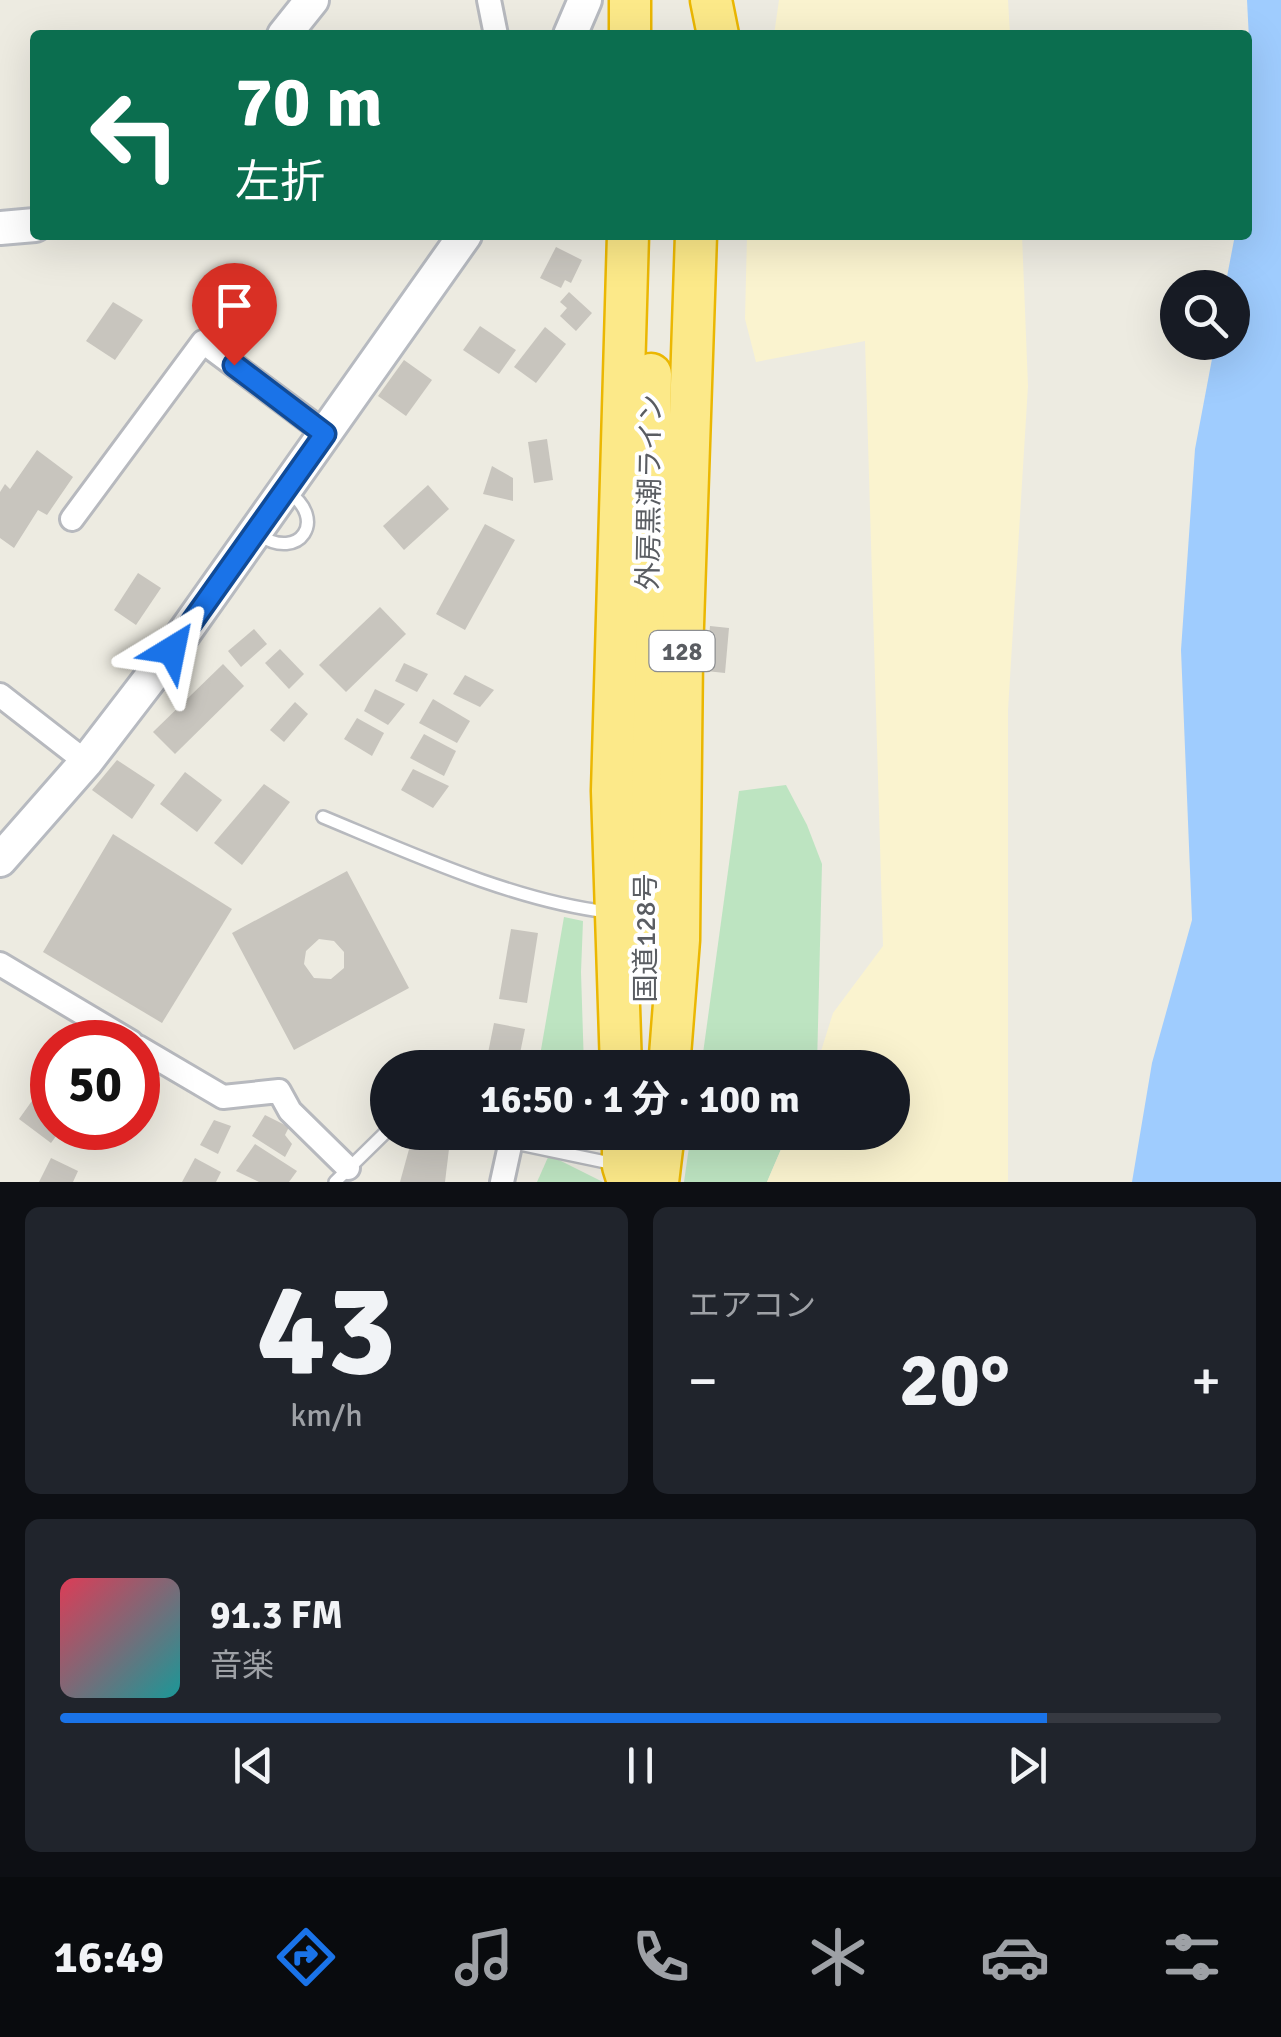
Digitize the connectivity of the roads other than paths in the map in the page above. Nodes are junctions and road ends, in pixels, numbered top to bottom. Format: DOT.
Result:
graph roads {
  1 [pos="312,0"];
  2 [pos="489,0"];
  3 [pos="585,0"];
  4 [pos="630,0"];
  5 [pos="658,0"];
  6 [pos="711,0"];
  7 [pos="288,30"];
  8 [pos="495,30"];
  9 [pos="572,30"];
  10 [pos="630,30"];
  11 [pos="657,30"];
  12 [pos="717,30"];
  13 [pos="30,225"];
  14 [pos="0,228"];
  15 [pos="462,240"];
  16 [pos="634,240"];
  17 [pos="634,240"];
  18 [pos="696,240"];
  19 [pos="325,434"];
  20 [pos="72,519"];
  21 [pos="0,695"];
  22 [pos="86,762"];
  23 [pos="644,808"];
  24 [pos="323,817"];
  25 [pos="0,860"];
  26 [pos="617,913"];
  27 [pos="0,964"];
  28 [pos="94,1020"];
  29 [pos="621,1050"];
  30 [pos="646,1050"];
  31 [pos="670,1050"];
  32 [pos="160,1060"];
  33 [pos="370,1147"];
  34 [pos="509,1150"];
  35 [pos="551,1150"];
  36 [pos="636,1169"];
  37 [pos="341,1175"];
  38 [pos="502,1182"];
  1 -- 7 [label="main road"];
  2 -- 8 [label="street"];
  3 -- 9 [label="main road"];
  4 -- 10 [label="highway"];
  5 -- 11 [label="highway"];
  6 -- 12 [label="highway"];
  13 -- 14 [label="main road"];
  15 -- 19 [label="main road"];
  16 -- 23 [label="highway, 外房黒潮ライン / 128"];
  17 -- 26 [label="highway, 128"];
  18 -- 31 [label="highway, 128"];
  19 -- 20 [label="street"];
  19 -- 22 [label="main road"];
  21 -- 22 [label="street"];
  22 -- 25 [label="main road"];
  23 -- 30 [label="highway, 国道128号 / 128"];
  24 -- 26 [label="lane"];
  26 -- 29 [label="highway, 128"];
  27 -- 28 [label="street"];
  32 -- 37 [label="street"];
  33 -- 37 [label="lane"];
  34 -- 38 [label="street"];
  35 -- 36 [label="lane"];
}
